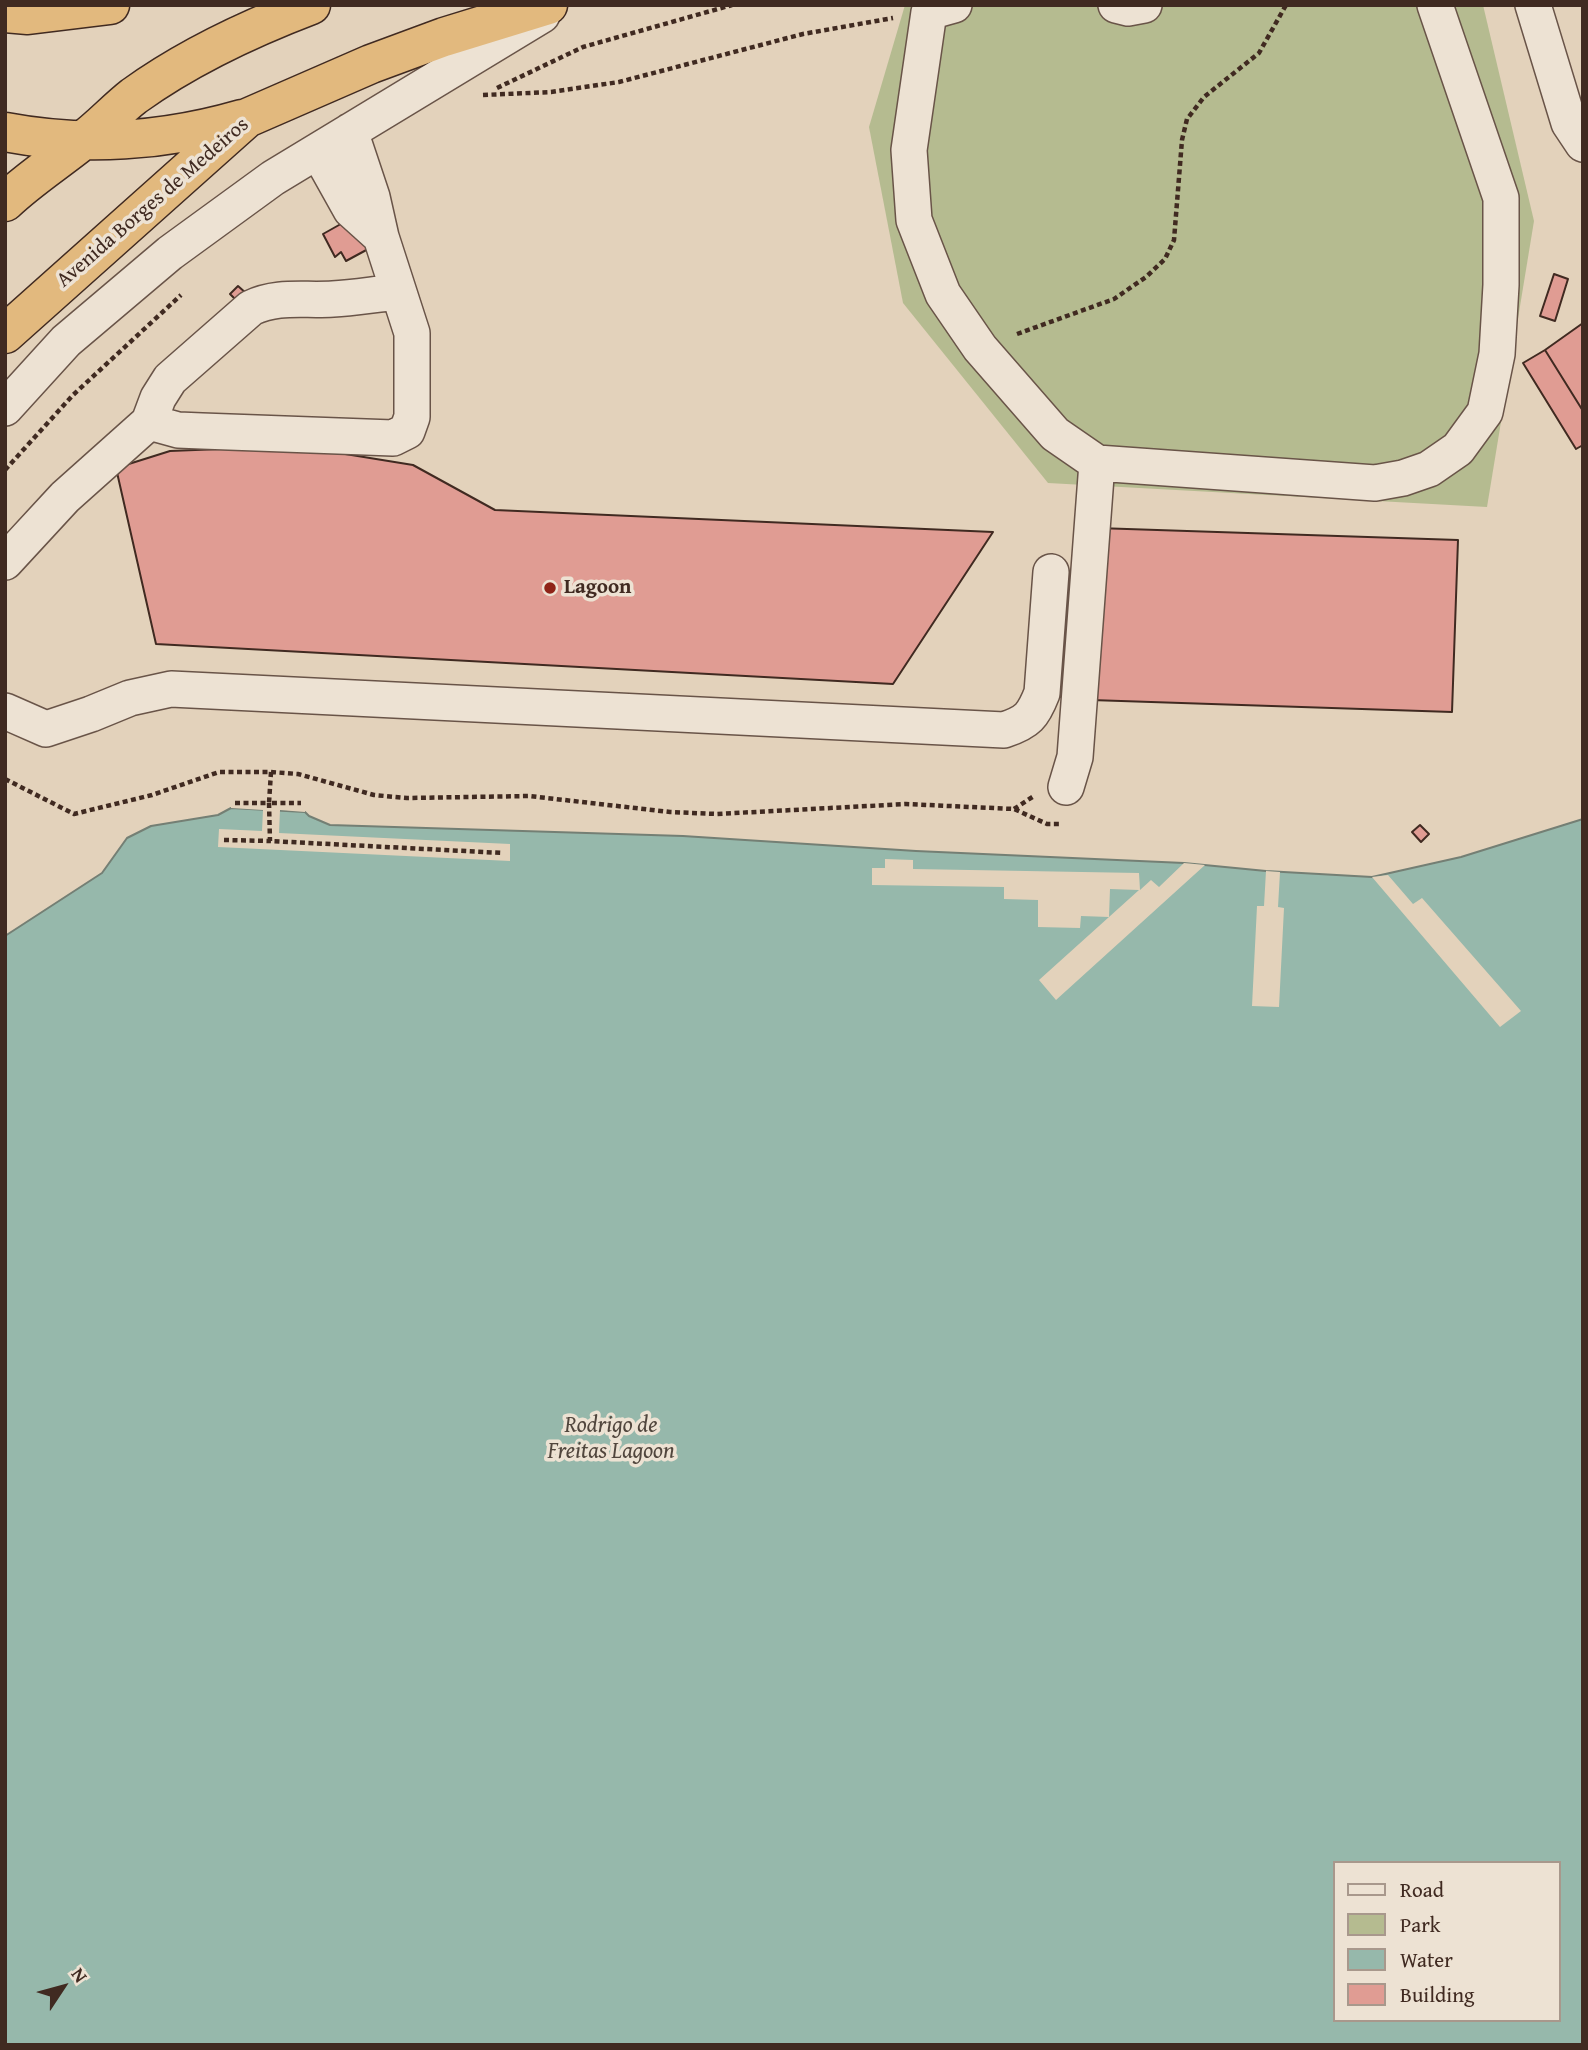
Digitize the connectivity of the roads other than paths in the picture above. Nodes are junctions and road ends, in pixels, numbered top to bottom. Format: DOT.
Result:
graph roads {
  1 [pos="110,5"];
  2 [pos="311,5"];
  3 [pos="548,5"];
  4 [pos="558,5"];
  5 [pos="1116,5"];
  6 [pos="1144,5"];
  7 [pos="1435,5"];
  8 [pos="1533,5"];
  9 [pos="942,8"];
  10 [pos="5,13"];
  11 [pos="247,118"];
  12 [pos="350,131"];
  13 [pos="5,132"];
  14 [pos="85,140"];
  15 [pos="1583,144"];
  16 [pos="318,151"];
  17 [pos="5,202"];
  18 [pos="381,237"];
  19 [pos="398,292"];
  20 [pos="5,334"];
  21 [pos="5,408"];
  22 [pos="149,422"];
  23 [pos="1097,463"];
  24 [pos="5,562"];
  25 [pos="1051,572"];
  26 [pos="5,711"];
  27 [pos="1066,787"];
  1 -- 10 [label="highway"];
  2 -- 14 [label="highway"];
  3 -- 11 [label="highway, Avenida Borges de Medeiros"];
  4 -- 12 [label="lane"];
  5 -- 6 [label="lane"];
  7 -- 23 [label="lane"];
  8 -- 15 [label="lane"];
  9 -- 23 [label="lane"];
  11 -- 14 [label="highway"];
  11 -- 20 [label="highway, Avenida Borges de Medeiros"];
  12 -- 16 [label="lane"];
  12 -- 18 [label="lane"];
  13 -- 14 [label="highway"];
  14 -- 17 [label="highway"];
  16 -- 18 [label="lane"];
  16 -- 21 [label="lane"];
  18 -- 19 [label="lane"];
  19 -- 22 [label="lane"];
  19 -- 22 [label="lane"];
  22 -- 24 [label="lane"];
  23 -- 27 [label="lane"];
  25 -- 26 [label="lane"];
}
